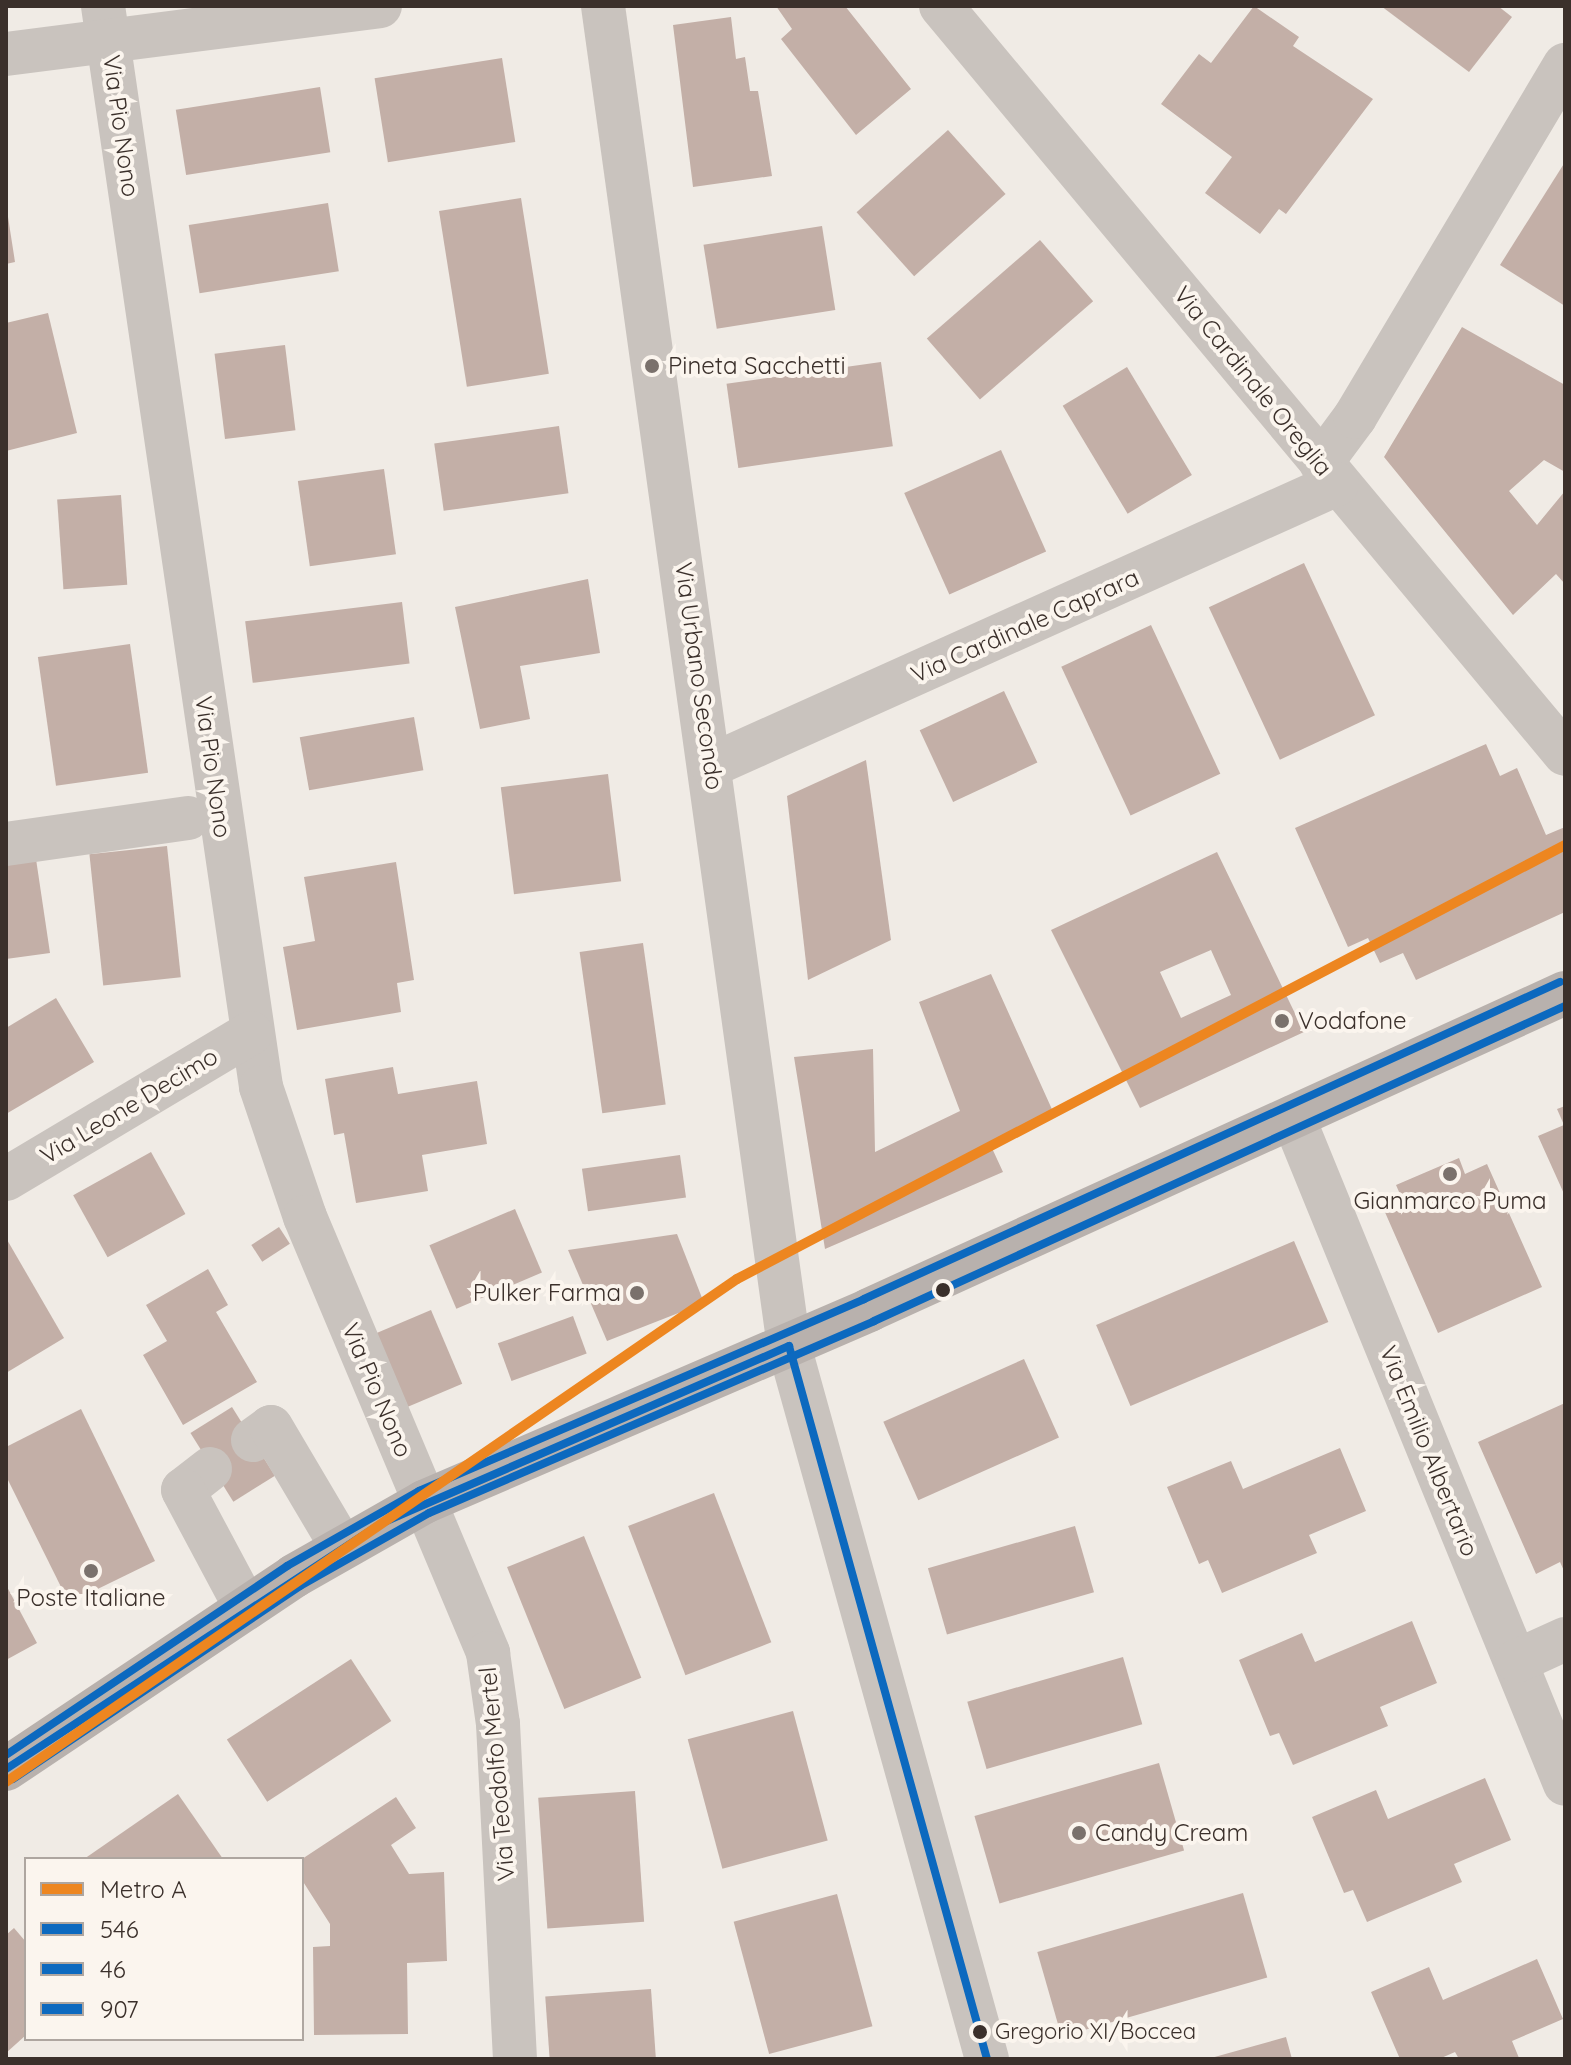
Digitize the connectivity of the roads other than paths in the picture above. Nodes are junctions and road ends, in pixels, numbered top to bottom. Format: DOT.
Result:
graph roads {
  1 [pos="380,6"];
  2 [pos="603,6"];
  3 [pos="941,6"];
  4 [pos="106,22"];
  5 [pos="6,54"];
  6 [pos="1565,65"];
  7 [pos="1329,474"];
  8 [pos="1565,754"];
  9 [pos="712,765"];
  10 [pos="188,818"];
  11 [pos="20,842"];
  12 [pos="1565,993"];
  13 [pos="251,1033"];
  14 [pos="1293,1117"];
  15 [pos="6,1179"];
  16 [pos="789,1346"];
  17 [pos="253,1440"];
  18 [pos="210,1469"];
  19 [pos="424,1502"];
  20 [pos="342,1547"];
  21 [pos="246,1608"];
  22 [pos="1565,1639"];
  23 [pos="1517,1661"];
  24 [pos="6,1769"];
  25 [pos="1565,1784"];
  26 [pos="515,2059"];
  27 [pos="987,2059"];
  1 -- 4 [label="street"];
  2 -- 9 [label="street, Via Urbano Secondo"];
  3 -- 7 [label="street, Via Cardinale Oreglia"];
  4 -- 5 [label="street"];
  4 -- 13 [label="street, Via Pio Nono"];
  6 -- 7 [label="street, Via Cardinale Caprara"];
  7 -- 8 [label="street, Via Cardinale Oreglia"];
  7 -- 9 [label="street, Via Cardinale Caprara"];
  9 -- 16 [label="street, Via Urbano Secondo"];
  10 -- 11 [label="street"];
  12 -- 14 [label="main road"];
  13 -- 15 [label="street, Via Leone Decimo"];
  13 -- 19 [label="street, Via Pio Nono"];
  14 -- 16 [label="main road"];
  14 -- 23 [label="street, Via Emilio Albertario"];
  16 -- 19 [label="main road"];
  16 -- 27 [label="street, Via Urbano Secondo"];
  17 -- 20 [label="street"];
  18 -- 21 [label="street"];
  19 -- 20 [label="main road"];
  19 -- 26 [label="street, Via Teodolfo Mertel"];
  20 -- 21 [label="main road"];
  21 -- 24 [label="main road"];
  22 -- 23 [label="street"];
  23 -- 25 [label="street, Via Emilio Albertario"];
}
